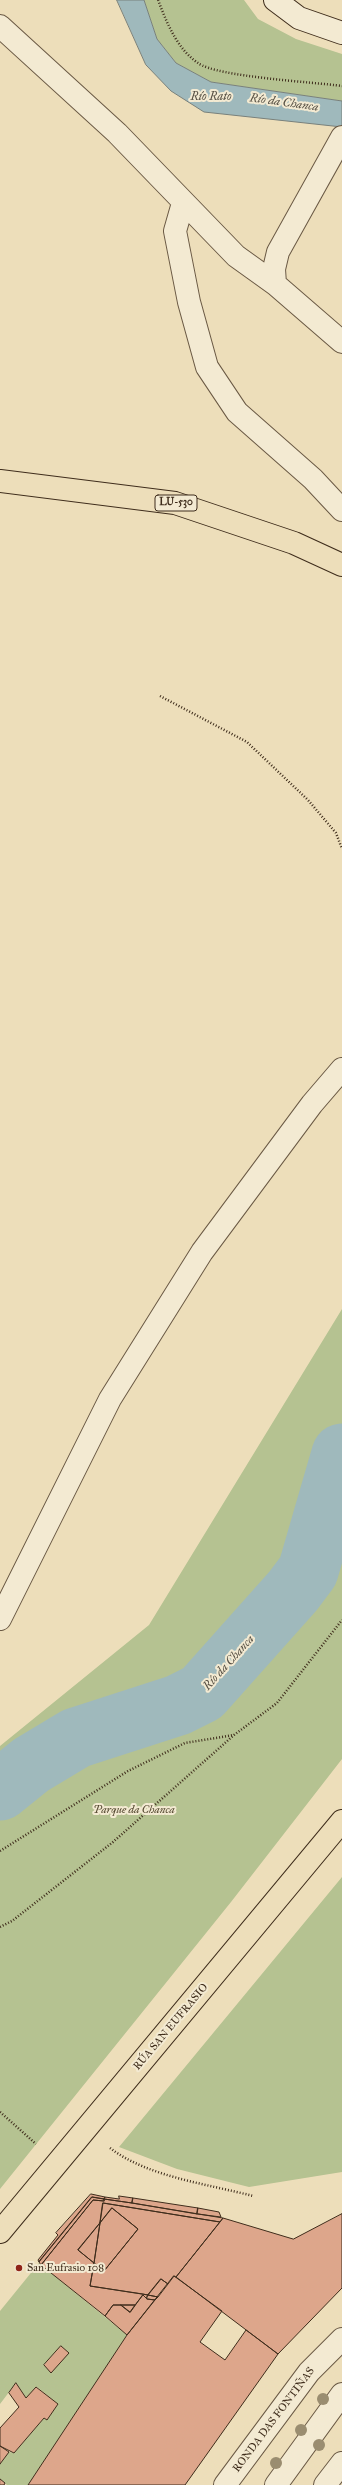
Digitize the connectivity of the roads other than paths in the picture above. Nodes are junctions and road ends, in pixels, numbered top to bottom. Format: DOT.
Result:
graph roads {
  1 [pos="275,0"];
  2 [pos="0,26"];
  3 [pos="342,33"];
  4 [pos="342,137"];
  5 [pos="183,203"];
  6 [pos="275,284"];
  7 [pos="342,342"];
  8 [pos="0,481"];
  9 [pos="342,510"];
  10 [pos="342,566"];
  11 [pos="342,1069"];
  12 [pos="0,1619"];
  13 [pos="342,1821"];
  14 [pos="0,2232"];
  15 [pos="342,2339"];
  16 [pos="342,2394"];
  17 [pos="342,2462"];
  18 [pos="225,2485"];
  19 [pos="276,2485"];
  20 [pos="325,2485"];
  1 -- 3 [label="street"];
  2 -- 5 [label="street"];
  4 -- 6 [label="street"];
  5 -- 6 [label="street"];
  5 -- 9 [label="street"];
  6 -- 7 [label="street"];
  8 -- 10 [label="main road, LU-530"];
  11 -- 12 [label="street"];
  13 -- 14 [label="main road, RÚA SAN EUFRASIO"];
  15 -- 18 [label="street, RONDA DAS FONTIÑAS"];
  16 -- 19 [label="street"];
  17 -- 20 [label="street"];
}
